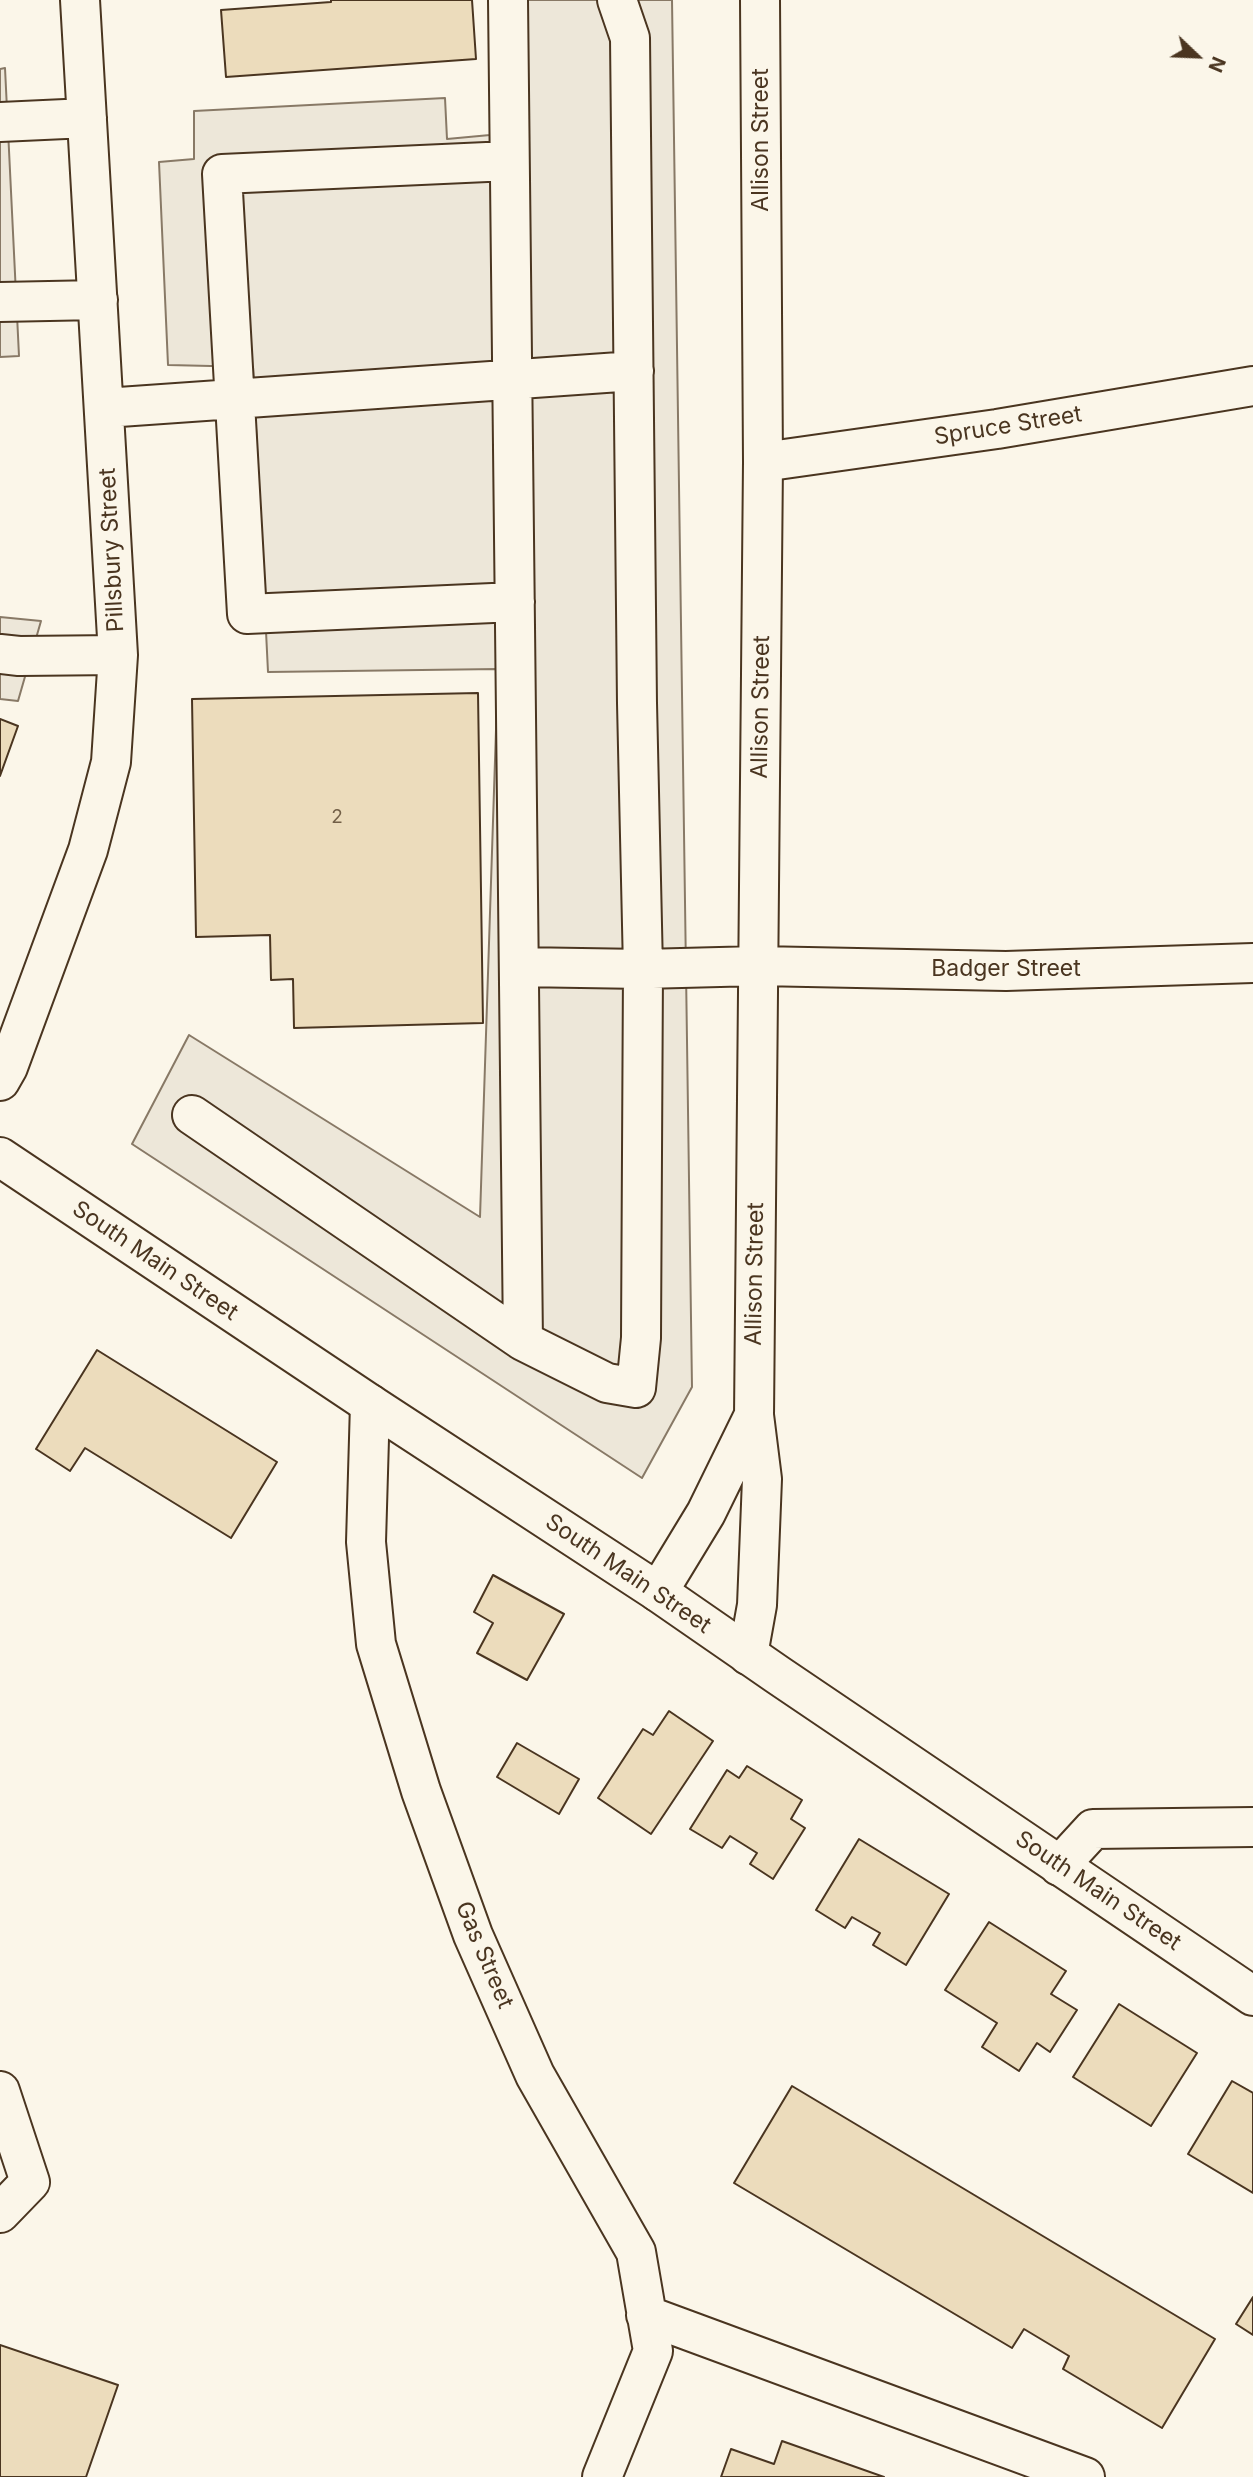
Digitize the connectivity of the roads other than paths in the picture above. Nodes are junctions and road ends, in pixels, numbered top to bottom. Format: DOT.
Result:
graph roads {
  1 [pos="80,0"];
  2 [pos="509,0"];
  3 [pos="617,0"];
  4 [pos="760,0"];
  5 [pos="87,118"];
  6 [pos="0,122"];
  7 [pos="509,160"];
  8 [pos="98,300"];
  9 [pos="0,302"];
  10 [pos="634,372"];
  11 [pos="512,382"];
  12 [pos="1253,386"];
  13 [pos="236,398"];
  14 [pos="105,408"];
  15 [pos="763,462"];
  16 [pos="515,602"];
  17 [pos="10,655"];
  18 [pos="118,655"];
  19 [pos="1253,963"];
  20 [pos="758,966"];
  21 [pos="519,967"];
  22 [pos="643,969"];
  23 [pos="0,1081"];
  24 [pos="192,1115"];
  25 [pos="0,1157"];
  26 [pos="523,1341"];
  27 [pos="370,1404"];
  28 [pos="754,1415"];
  29 [pos="658,1592"];
  30 [pos="748,1655"];
  31 [pos="1253,1827"];
  32 [pos="1059,1866"];
  33 [pos="1253,1996"];
  34 [pos="0,2091"];
  35 [pos="0,2213"];
  36 [pos="646,2315"];
  37 [pos="602,2477"];
  38 [pos="1085,2477"];
  1 -- 5 [label="street, Pillsbury Street"];
  2 -- 7 [label="street"];
  3 -- 10 [label="street"];
  4 -- 15 [label="street, Allison Street"];
  5 -- 6 [label="street"];
  5 -- 8 [label="street, Pillsbury Street"];
  7 -- 11 [label="street"];
  7 -- 13 [label="street"];
  8 -- 9 [label="street"];
  8 -- 14 [label="street, Pillsbury Street"];
  10 -- 11 [label="street"];
  10 -- 22 [label="street"];
  11 -- 13 [label="street"];
  11 -- 16 [label="street"];
  12 -- 15 [label="street, Spruce Street"];
  13 -- 14 [label="street"];
  13 -- 16 [label="street"];
  14 -- 18 [label="street, Pillsbury Street"];
  15 -- 20 [label="street, Allison Street"];
  16 -- 21 [label="street"];
  17 -- 18 [label="street"];
  18 -- 23 [label="street, Pillsbury Street"];
  19 -- 20 [label="street, Badger Street"];
  20 -- 22 [label="street, Badger Street"];
  20 -- 28 [label="street, Allison Street"];
  21 -- 22 [label="street, Badger Street"];
  21 -- 26 [label="street"];
  22 -- 26 [label="street"];
  24 -- 26 [label="street"];
  25 -- 27 [label="street, South Main Street"];
  27 -- 29 [label="street, South Main Street"];
  27 -- 36 [label="street, Gas Street"];
  28 -- 29 [label="street, Allison Street"];
  28 -- 30 [label="street, Allison Street"];
  29 -- 30 [label="street, South Main Street"];
  30 -- 32 [label="street, South Main Street"];
  31 -- 32 [label="street"];
  32 -- 33 [label="street, South Main Street"];
  34 -- 35 [label="street"];
  36 -- 37 [label="street, Gas Street"];
  36 -- 38 [label="street"];
}
